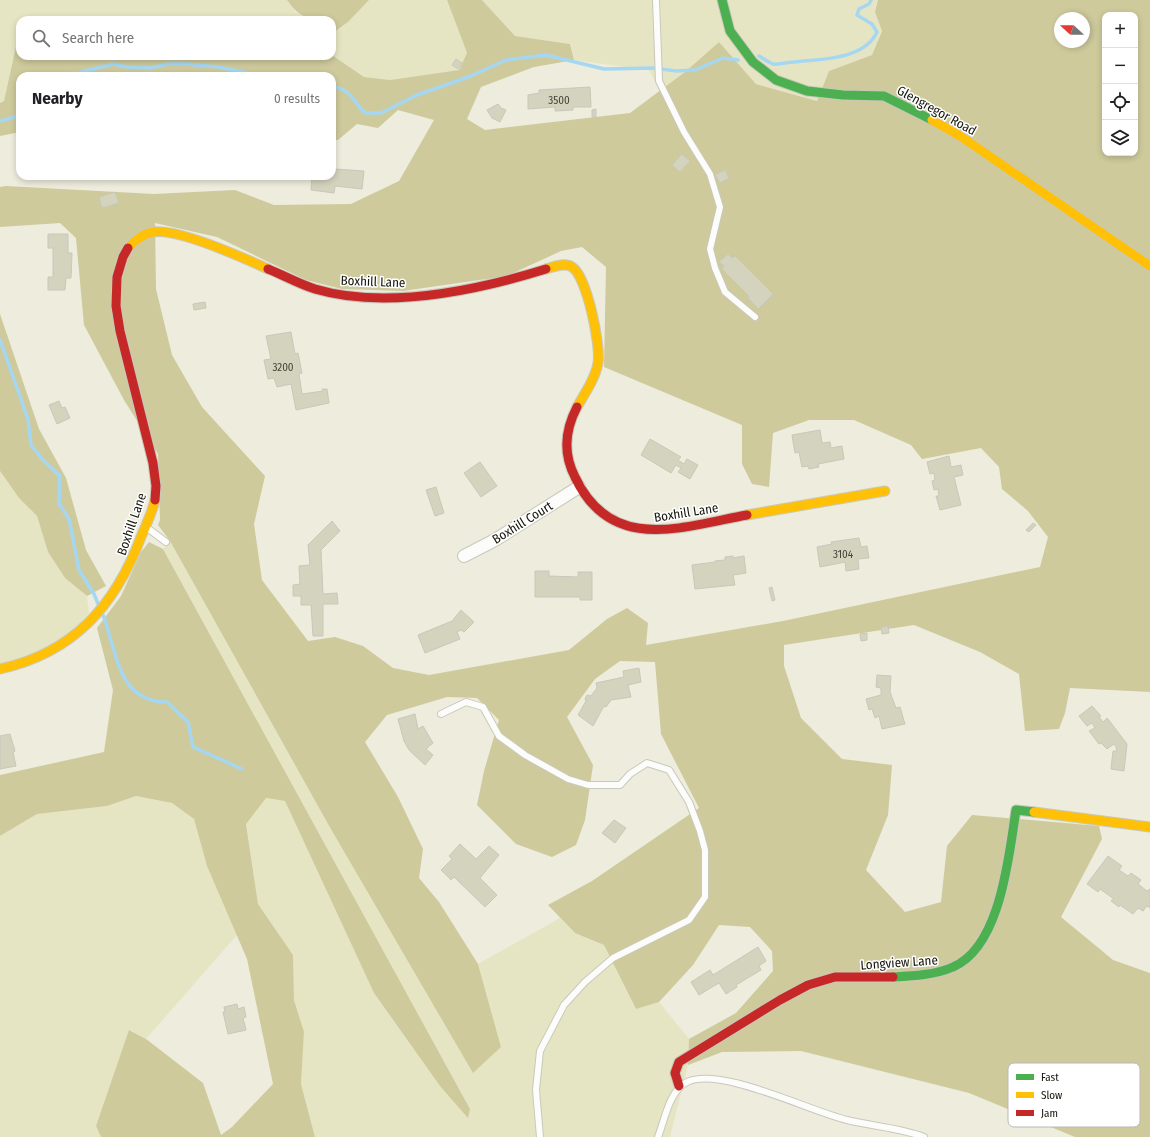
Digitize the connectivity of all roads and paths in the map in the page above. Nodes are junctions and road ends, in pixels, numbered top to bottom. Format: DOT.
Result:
graph roads {
  1 [pos="656,0"];
  2 [pos="722,0"];
  3 [pos="1150,266"];
  4 [pos="755,318"];
  5 [pos="579,487"];
  6 [pos="885,491"];
  7 [pos="146,527"];
  8 [pos="166,542"];
  9 [pos="464,556"];
  10 [pos="0,669"];
  11 [pos="441,714"];
  12 [pos="1150,827"];
  13 [pos="679,1086"];
  14 [pos="540,1137"];
  15 [pos="658,1137"];
  16 [pos="924,1137"];
  1 -- 4 [label="lane"];
  2 -- 3 [label="street, Glengregor Road"];
  5 -- 6 [label="street, Boxhill Lane"];
  5 -- 7 [label="street, Boxhill Lane"];
  5 -- 9 [label="street, Boxhill Court"];
  7 -- 8 [label="lane"];
  7 -- 10 [label="street, Boxhill Lane"];
  11 -- 14 [label="lane"];
  12 -- 13 [label="street, Longview Lane"];
  13 -- 15 [label="lane"];
  13 -- 16 [label="lane"];
}
